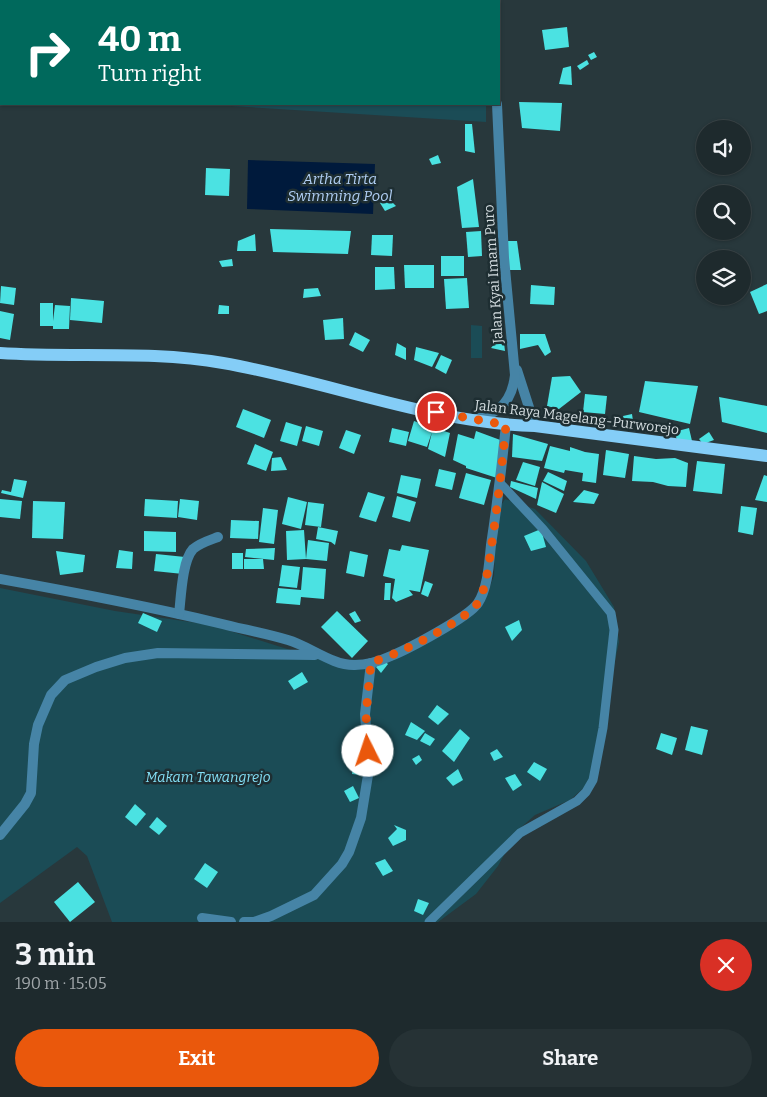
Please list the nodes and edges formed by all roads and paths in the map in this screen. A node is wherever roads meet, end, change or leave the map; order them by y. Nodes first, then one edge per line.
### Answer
1 (497, 105) edge
2 (0, 353) edge
3 (514, 359) junction
4 (472, 420) junction
5 (506, 425) junction
6 (535, 426) junction
7 (767, 456) edge
8 (500, 483) junction
9 (218, 537) dead end
10 (0, 578) edge
11 (179, 614) junction
12 (321, 655) junction
13 (371, 662) junction
14 (0, 835) edge
15 (202, 918) dead end
16 (231, 922) edge
17 (244, 922) edge
18 (429, 922) edge

1 - 3 street, Jalan Kyai Imam Puro
2 - 4 main road, Jalan Raya Magelang-Purworejo
3 - 4 street, Jalan Kyai Imam Puro
3 - 6 street
4 - 5 main road, Jalan Raya Magelang-Purworejo
5 - 6 main road, Jalan Raya Magelang-Purworejo
5 - 8 street
6 - 7 main road, Jalan Raya Magelang-Purworejo
8 - 13 street
8 - 18 lane
9 - 11 street
10 - 11 street
11 - 12 street
12 - 13 street
12 - 14 street
13 - 17 street
15 - 16 street

